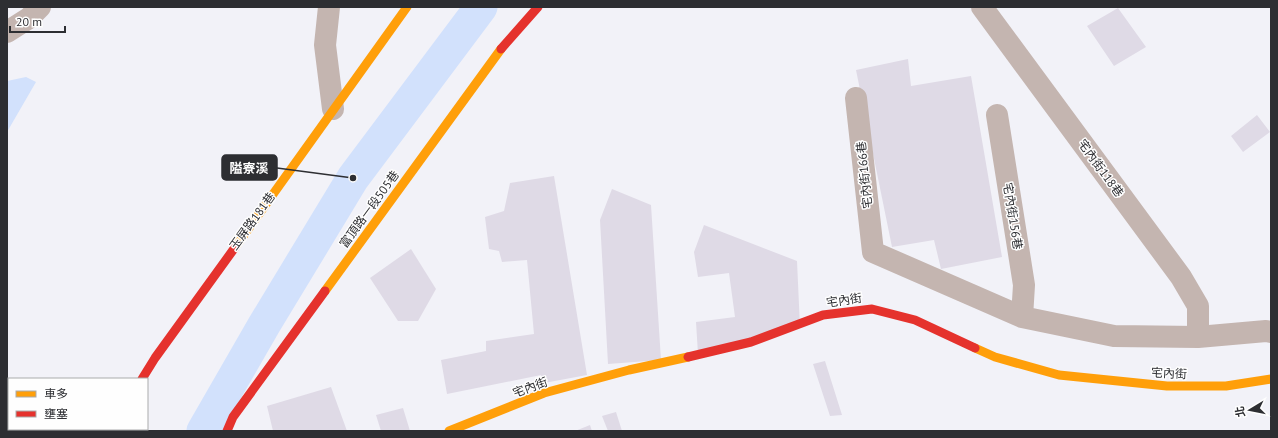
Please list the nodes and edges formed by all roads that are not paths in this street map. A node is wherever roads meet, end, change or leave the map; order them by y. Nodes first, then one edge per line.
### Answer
1 (40, 7) edge
2 (329, 7) edge
3 (407, 7) edge
4 (538, 7) edge
5 (982, 7) edge
6 (7, 32) edge
7 (856, 98) dead end
8 (333, 109) junction
9 (997, 115) dead end
10 (1022, 316) junction
11 (1271, 332) edge
12 (1198, 337) junction
13 (143, 378) edge
14 (1271, 379) edge
15 (227, 431) edge
16 (449, 431) edge

1 - 6 street
2 - 8 street
3 - 8 street, 玉屏路181巷
4 - 15 street, 富頂路一段505巷
5 - 12 street, 宅內街118巷
7 - 10 street, 宅內街166巷
8 - 13 street, 玉屏路181巷
9 - 10 street, 宅內街156巷
10 - 12 street
11 - 12 street
14 - 16 street, 宅內街

